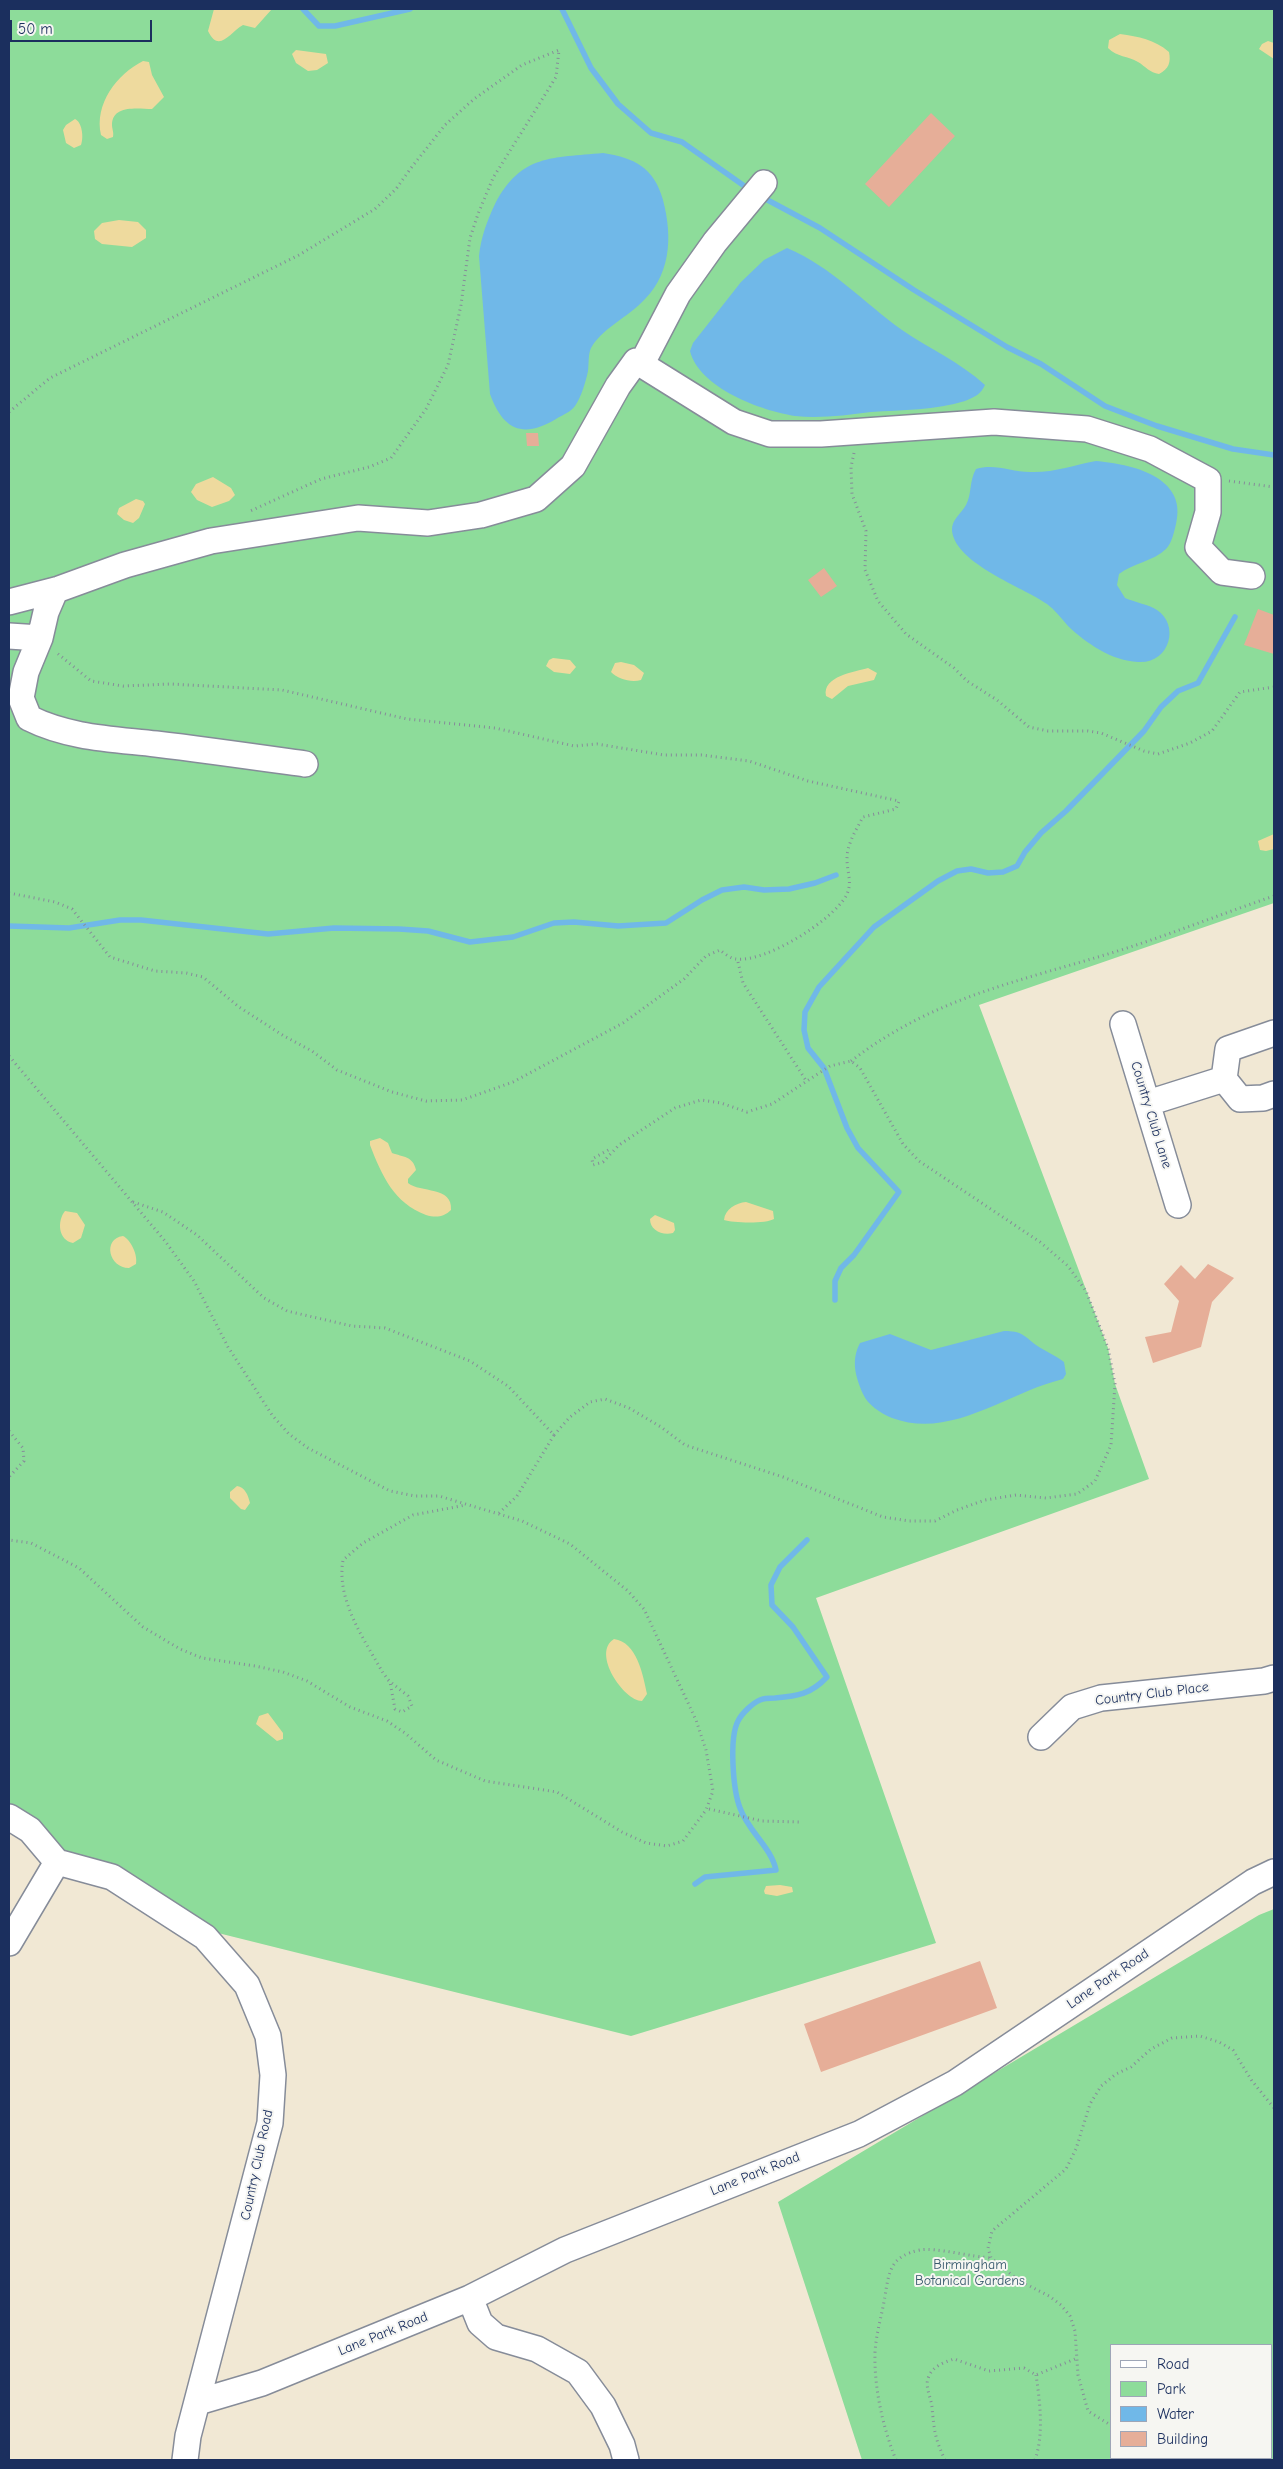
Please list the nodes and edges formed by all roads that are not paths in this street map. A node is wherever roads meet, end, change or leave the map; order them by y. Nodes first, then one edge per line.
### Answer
1 (764, 183) dead end
2 (641, 365) junction
3 (1252, 576) dead end
4 (55, 590) junction
5 (9, 602) edge
6 (9, 636) edge
7 (40, 638) junction
8 (15, 699) edge
9 (305, 764) dead end
10 (1123, 1024) dead end
11 (1274, 1033) edge
12 (1224, 1079) junction
13 (1274, 1094) edge
14 (1148, 1103) junction
15 (1178, 1205) dead end
16 (1274, 1678) edge
17 (1042, 1737) dead end
18 (9, 1817) edge
19 (58, 1862) junction
20 (1274, 1872) edge
21 (9, 1943) edge
22 (470, 2298) junction
23 (198, 2402) junction
24 (185, 2460) edge
25 (626, 2460) edge

1 - 2 street
2 - 3 street
2 - 4 street
4 - 5 street
4 - 7 street
6 - 7 street
7 - 8 street
8 - 9 street
10 - 14 street, Country Club Lane
11 - 12 street
12 - 13 street
12 - 14 street
14 - 15 street, Country Club Lane
16 - 17 street, Country Club Place
18 - 19 street
19 - 21 street
19 - 23 street, Country Club Road
20 - 22 street, Lane Park Road
22 - 23 street, Lane Park Road
22 - 25 street
23 - 24 street, Country Club Road

